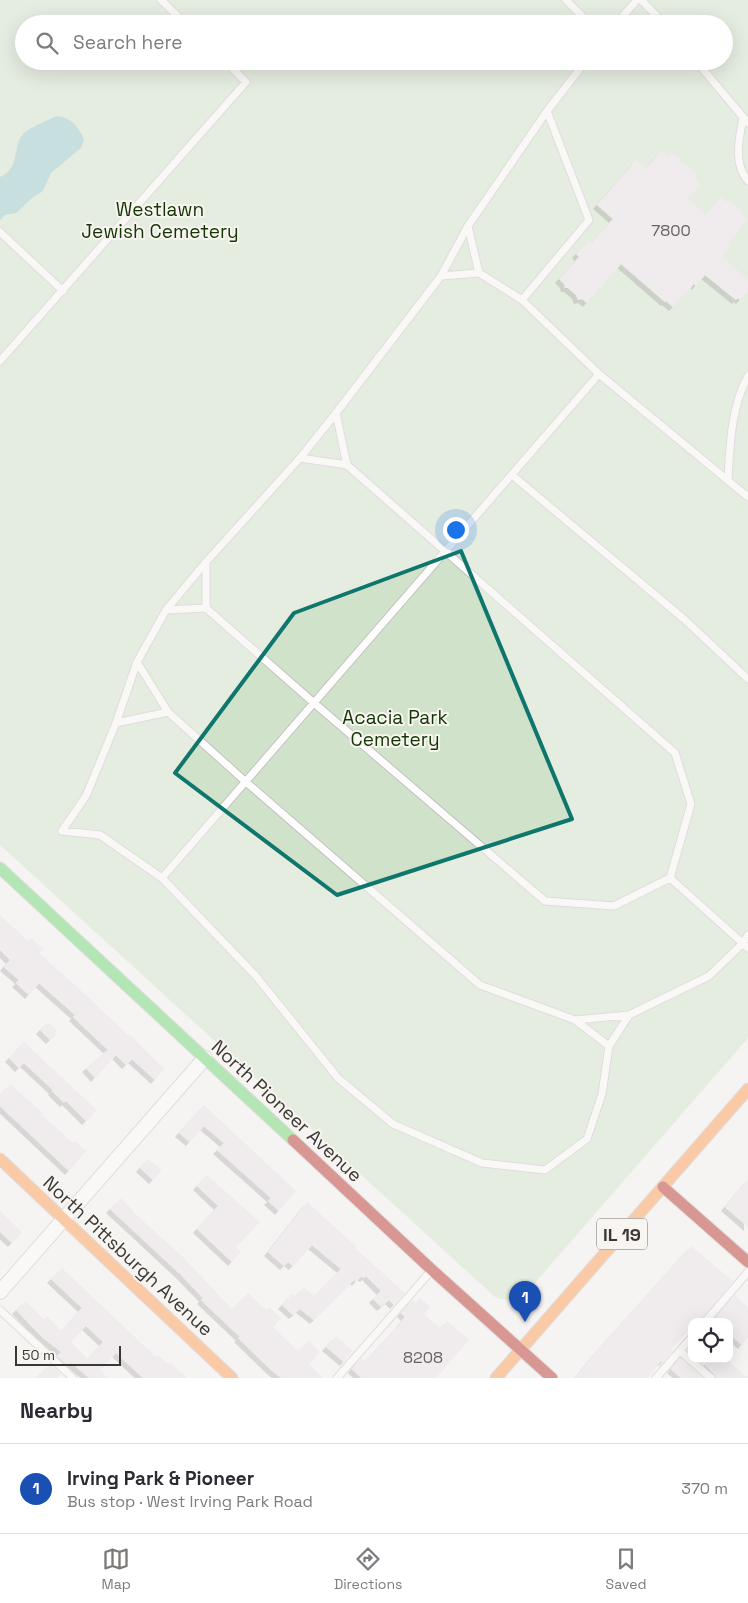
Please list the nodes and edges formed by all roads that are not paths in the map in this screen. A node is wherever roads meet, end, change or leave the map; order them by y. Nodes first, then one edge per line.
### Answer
1 (161, 0) edge
2 (566, 0) edge
3 (637, 0) edge
4 (642, 0) edge
5 (177, 15) edge
6 (581, 15) edge
7 (624, 15) edge
8 (656, 15) edge
9 (234, 70) edge
10 (579, 70) edge
11 (704, 70) edge
12 (547, 111) junction
13 (746, 120) edge
14 (748, 181) edge
15 (468, 226) junction
16 (2, 234) edge
17 (479, 273) junction
18 (441, 276) junction
19 (62, 291) junction
20 (522, 300) junction
21 (0, 361) edge
22 (599, 374) junction
23 (748, 376) edge
24 (336, 413) junction
25 (300, 458) junction
26 (346, 465) junction
27 (512, 475) junction
28 (728, 479) junction
29 (748, 497) edge
30 (445, 552) junction
31 (206, 562) junction
32 (206, 608) junction
33 (166, 610) junction
34 (136, 662) junction
35 (748, 679) edge
36 (314, 703) junction
37 (168, 712) junction
38 (116, 724) junction
39 (246, 782) junction
40 (0, 868) edge
41 (162, 878) junction
42 (670, 878) junction
43 (748, 935) edge
44 (745, 946) edge
45 (629, 1015) junction
46 (575, 1020) junction
47 (609, 1046) junction
48 (205, 1058) junction
49 (748, 1089) edge
50 (0, 1159) edge
51 (662, 1187) junction
52 (64, 1220) junction
53 (748, 1262) edge
54 (432, 1270) junction
55 (748, 1272) edge
56 (0, 1292) edge
57 (0, 1310) edge
58 (708, 1318) edge
59 (688, 1342) edge
60 (520, 1350) junction
61 (680, 1351) junction
62 (73, 1378) edge
63 (232, 1378) edge
64 (337, 1378) edge
65 (496, 1378) edge
66 (552, 1378) edge
67 (656, 1378) edge
68 (711, 1378) edge

1 - 5 lane
2 - 6 lane
3 - 7 lane
4 - 8 lane
9 - 19 lane
10 - 12 lane
11 - 13 lane
12 - 15 lane
12 - 20 lane
13 - 14 lane
15 - 17 lane
15 - 18 lane
16 - 19 lane
17 - 18 lane
17 - 20 lane
18 - 24 lane
19 - 21 lane
20 - 22 lane
22 - 27 lane
22 - 28 lane
23 - 28 lane
24 - 25 lane
24 - 26 lane
25 - 26 lane
25 - 31 lane
26 - 30 lane
27 - 30 lane
27 - 35 lane
28 - 29 lane
30 - 36 lane
30 - 42 lane
31 - 32 lane
31 - 33 lane
32 - 33 lane
32 - 36 lane
33 - 34 lane
34 - 37 lane
34 - 38 lane
36 - 39 lane
36 - 42 lane
37 - 38 lane
37 - 39 lane
38 - 41 lane
39 - 41 lane
39 - 46 lane
40 - 48 street, North Pioneer Avenue
41 - 47 lane
42 - 44 lane
43 - 44 lane
44 - 45 lane
45 - 46 lane
45 - 47 lane
46 - 47 lane
48 - 52 street
48 - 54 street, North Pioneer Avenue
49 - 51 street, IL 19
50 - 52 street, North Pittsburgh Avenue
51 - 53 street
51 - 60 street, IL 19
52 - 56 street
52 - 63 street, North Pittsburgh Avenue
54 - 60 street, North Pioneer Avenue
54 - 64 lane
55 - 58 lane
57 - 62 lane
59 - 61 lane
60 - 65 street, IL 19
60 - 66 street, North Pioneer Avenue
61 - 67 lane
61 - 68 lane

